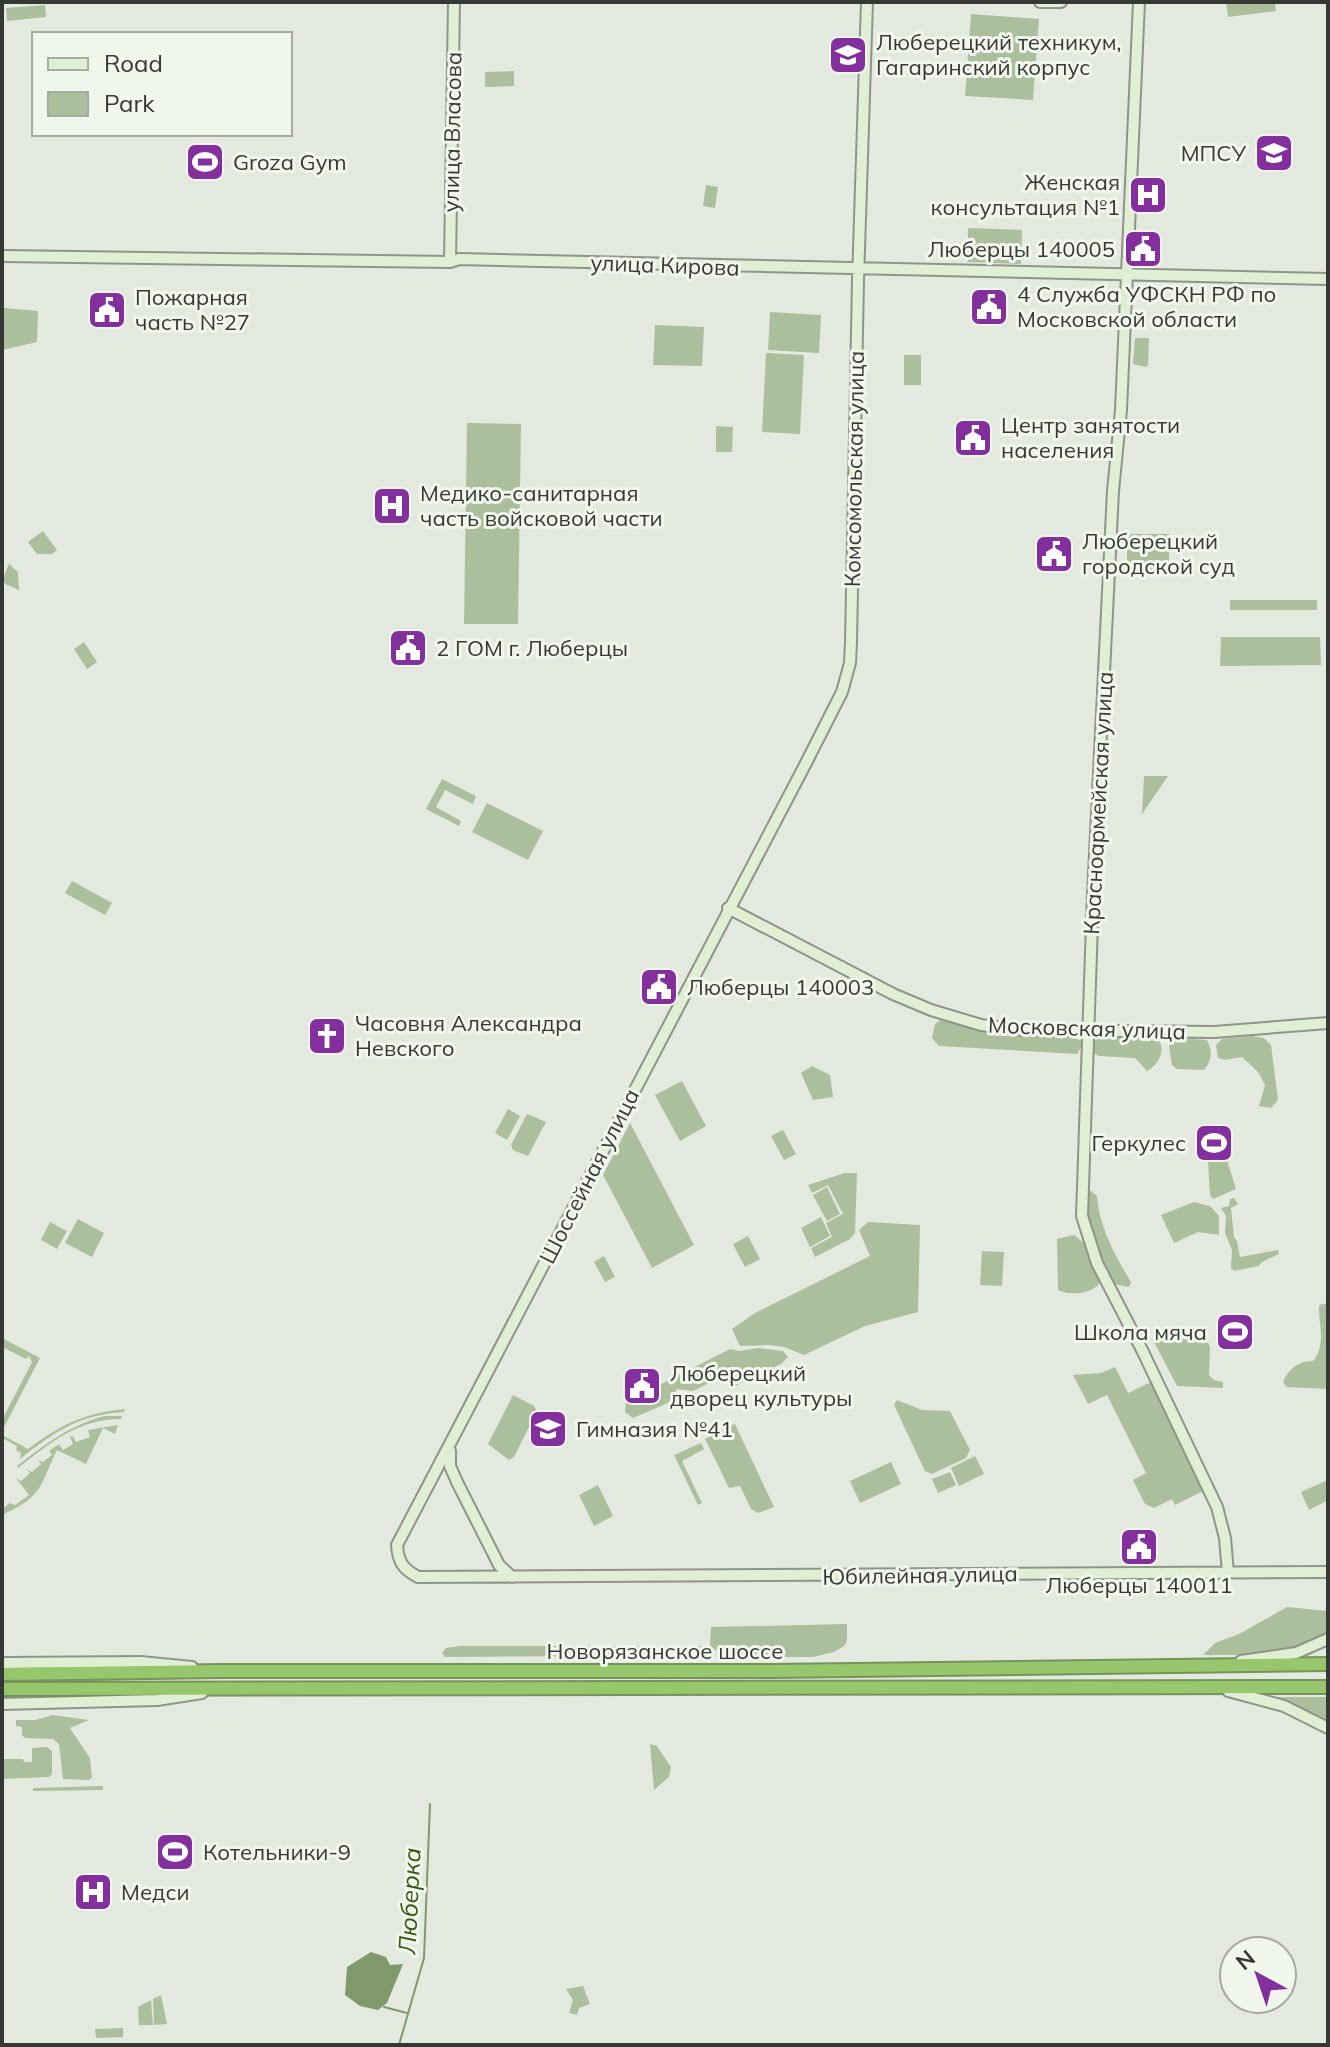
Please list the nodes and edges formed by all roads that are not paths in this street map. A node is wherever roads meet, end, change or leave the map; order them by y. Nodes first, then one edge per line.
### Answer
1 (454, 2) edge
2 (867, 2) edge
3 (1040, 2) edge
4 (1061, 2) edge
5 (1139, 2) edge
6 (2, 256) edge
7 (450, 262) junction
8 (858, 269) junction
9 (1126, 276) junction
10 (1328, 279) edge
11 (728, 908) junction
12 (1328, 1023) edge
13 (1088, 1031) junction
14 (450, 1445) junction
15 (457, 1482) junction
16 (429, 1484) junction
17 (499, 1565) junction
18 (1328, 1572) edge
19 (1228, 1573) junction
20 (494, 1577) junction
21 (512, 1577) junction
22 (1328, 1639) edge
23 (2, 1663) edge
24 (1229, 1664) junction
25 (1328, 1664) edge
26 (222, 1671) junction
27 (2, 1674) edge
28 (1194, 1686) junction
29 (1328, 1687) edge
30 (228, 1688) junction
31 (2, 1689) edge
32 (2, 1704) edge
33 (1328, 1728) edge

1 - 7 street, улица Власова
2 - 8 street, Комсомольская улица
3 - 4 street
5 - 9 street, Красноармейская улица
6 - 7 street, улица Кирова
7 - 8 street, улица Кирова
8 - 9 street, улица Кирова
8 - 11 street, Комсомольская улица
9 - 10 street, улица Кирова
9 - 13 street, Красноармейская улица
11 - 13 street, Московская улица
11 - 14 street, Шоссейная улица
12 - 13 street, Московская улица
13 - 19 street, Красноармейская улица
14 - 15 street
14 - 16 street, Шоссейная улица
15 - 16 street
15 - 17 street
16 - 20 street, Шоссейная улица
17 - 20 street
17 - 21 street
18 - 19 street, Юбилейная улица
19 - 21 street, Юбилейная улица
20 - 21 street, Юбилейная улица
22 - 24 street
23 - 26 street
24 - 25 highway, Новорязанское шоссе
24 - 26 highway, Новорязанское шоссе
26 - 27 highway, Новорязанское шоссе
28 - 29 highway, Новорязанское шоссе
28 - 30 highway, Новорязанское шоссе
28 - 33 street
30 - 31 highway, Новорязанское шоссе
30 - 32 street

